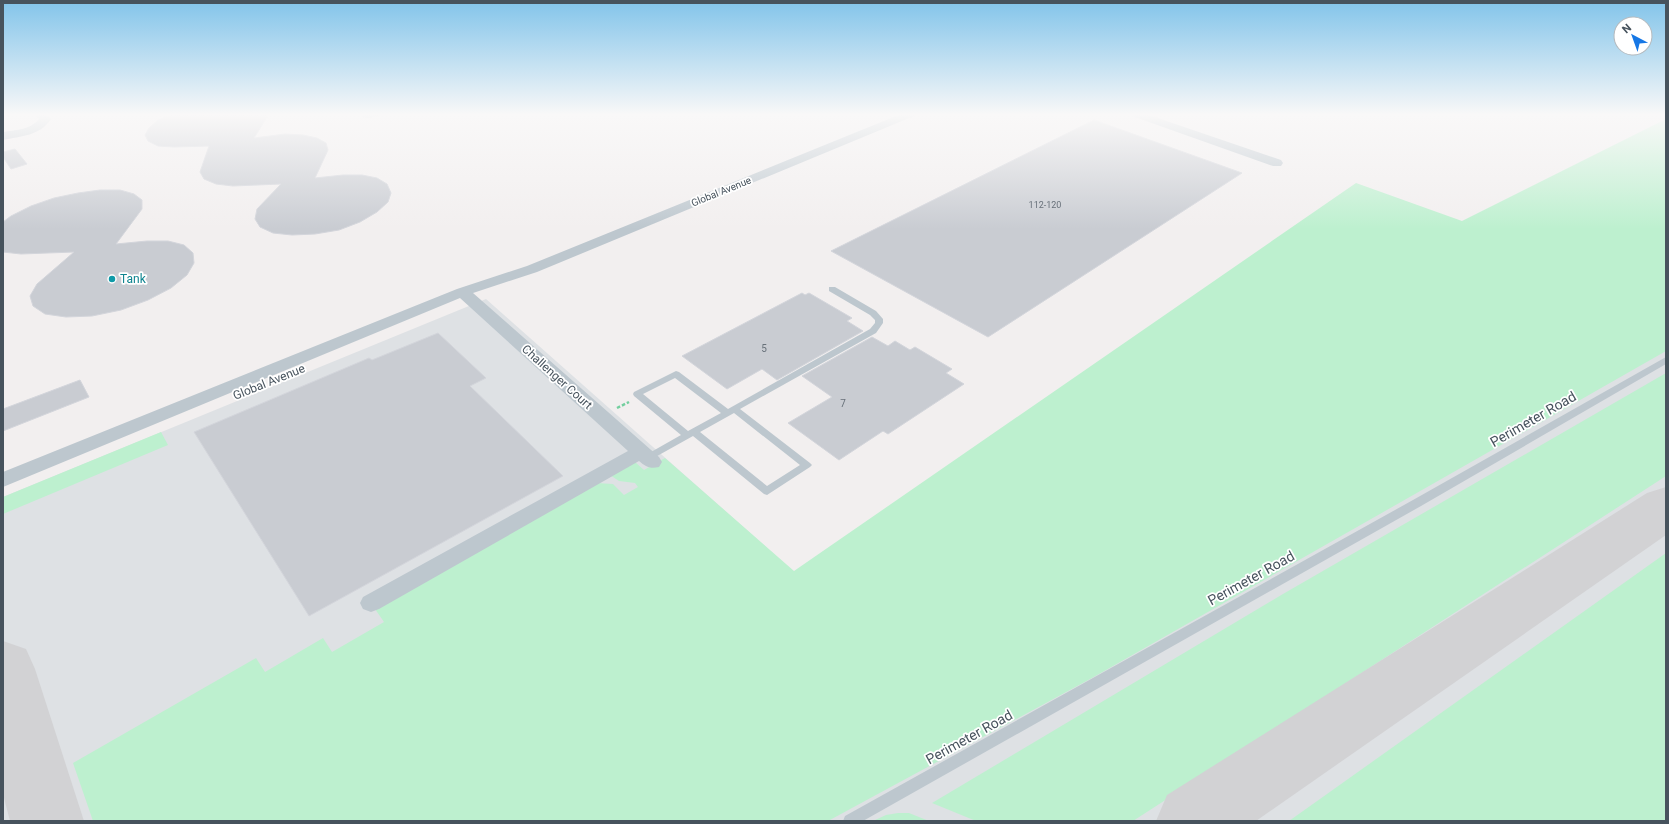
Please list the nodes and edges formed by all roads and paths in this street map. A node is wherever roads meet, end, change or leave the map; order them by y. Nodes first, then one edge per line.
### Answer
1 (816, 152) edge
2 (1249, 152) edge
3 (1277, 162) dead end
4 (832, 289) dead end
5 (466, 296) junction
6 (1666, 360) edge
7 (640, 396) junction
8 (730, 411) junction
9 (601, 416) junction
10 (691, 434) junction
11 (647, 457) junction
12 (3, 480) edge
13 (3, 491) edge
14 (371, 603) dead end
15 (850, 821) edge

1 - 5 street, Global Avenue
2 - 3 street
4 - 8 lane
5 - 9 street, Challenger Court
5 - 12 street, Global Avenue
5 - 13 street, Global Avenue
6 - 15 lane, Perimeter Road
7 - 8 lane
7 - 9 path
7 - 10 lane
8 - 10 lane
8 - 10 lane
9 - 11 street, Challenger Court
10 - 11 lane
11 - 14 street

